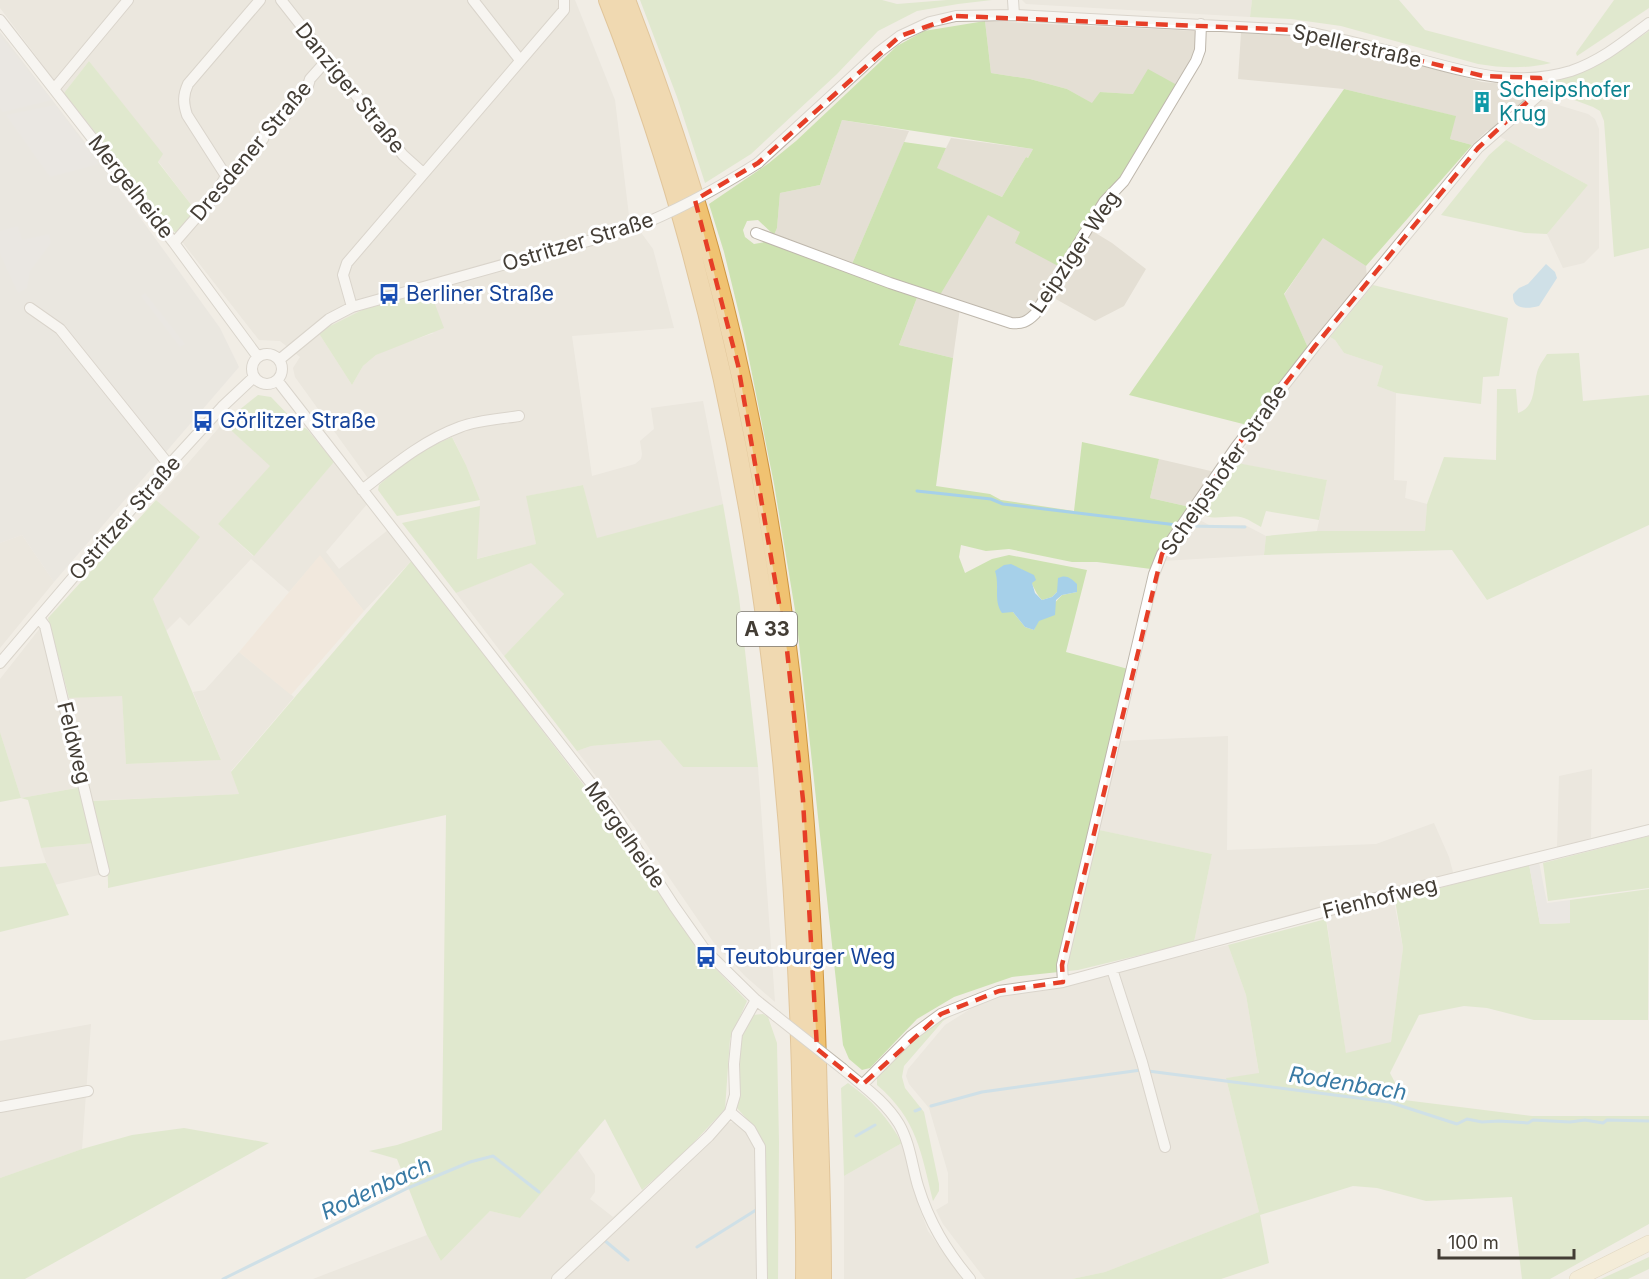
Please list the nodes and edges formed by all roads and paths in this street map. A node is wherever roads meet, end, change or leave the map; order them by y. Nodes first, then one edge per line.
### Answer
1 (128, 0) edge
2 (260, 0) edge
3 (280, 0) edge
4 (473, 0) edge
5 (564, 0) edge
6 (608, 0) edge
7 (626, 0) edge
8 (1013, 0) edge
9 (1014, 15) junction
10 (0, 20) edge
11 (1202, 24) junction
12 (1649, 24) edge
13 (327, 60) junction
14 (520, 60) junction
15 (1540, 78) junction
16 (54, 89) junction
17 (423, 173) junction
18 (226, 176) junction
19 (756, 233) dead end
20 (174, 243) junction
21 (352, 307) junction
22 (30, 308) dead end
23 (258, 357) junction
24 (279, 360) junction
25 (254, 377) junction
26 (277, 380) junction
27 (519, 416) dead end
28 (169, 465) junction
29 (362, 490) junction
30 (39, 618) junction
31 (0, 663) edge
32 (1649, 830) edge
33 (104, 871) dead end
34 (1112, 969) junction
35 (1064, 982) junction
36 (756, 1000) junction
37 (862, 1085) junction
38 (88, 1091) dead end
39 (0, 1107) edge
40 (730, 1112) junction
41 (1165, 1148) dead end
42 (1649, 1243) edge
43 (557, 1279) edge
44 (762, 1279) edge
45 (805, 1279) edge
46 (822, 1279) edge
47 (970, 1279) edge
48 (1577, 1279) edge

1 - 16 street
2 - 18 street
3 - 13 street, Danziger Straße
4 - 14 street
5 - 14 street
6 - 45 highway, A 33
7 - 46 highway, A 33
8 - 9 street
9 - 11 street, Spellerstraße
9 - 21 street, Ostritzer Straße, bridge
10 - 16 street, Mergelheide
11 - 15 street, Spellerstraße
11 - 19 street, Leipziger Weg
12 - 15 street, Spellerstraße
13 - 17 street, Danziger Straße
13 - 18 street, Dresdener Straße
14 - 17 street
15 - 35 street, Scheipshofer Straße
16 - 20 street, Mergelheide
17 - 21 street
18 - 20 street, Dresdener Straße
20 - 23 street, Mergelheide
21 - 24 street, Ostritzer Straße
22 - 28 street
23 - 24 street
23 - 25 street
24 - 26 street
25 - 26 street
25 - 28 street, Ostritzer Straße
26 - 29 street, Mergelheide
27 - 29 street
28 - 30 street, Ostritzer Straße
29 - 36 street, Mergelheide
30 - 31 street, Ostritzer Straße
30 - 33 street, Feldweg
32 - 34 street, Fienhofweg
34 - 35 street, Fienhofweg
34 - 41 street
35 - 37 street, Fienhofweg
36 - 37 street, Mergelheide, bridge
36 - 40 street
37 - 47 street, Mergelheide
38 - 39 street
40 - 43 street
40 - 44 street
42 - 48 street

